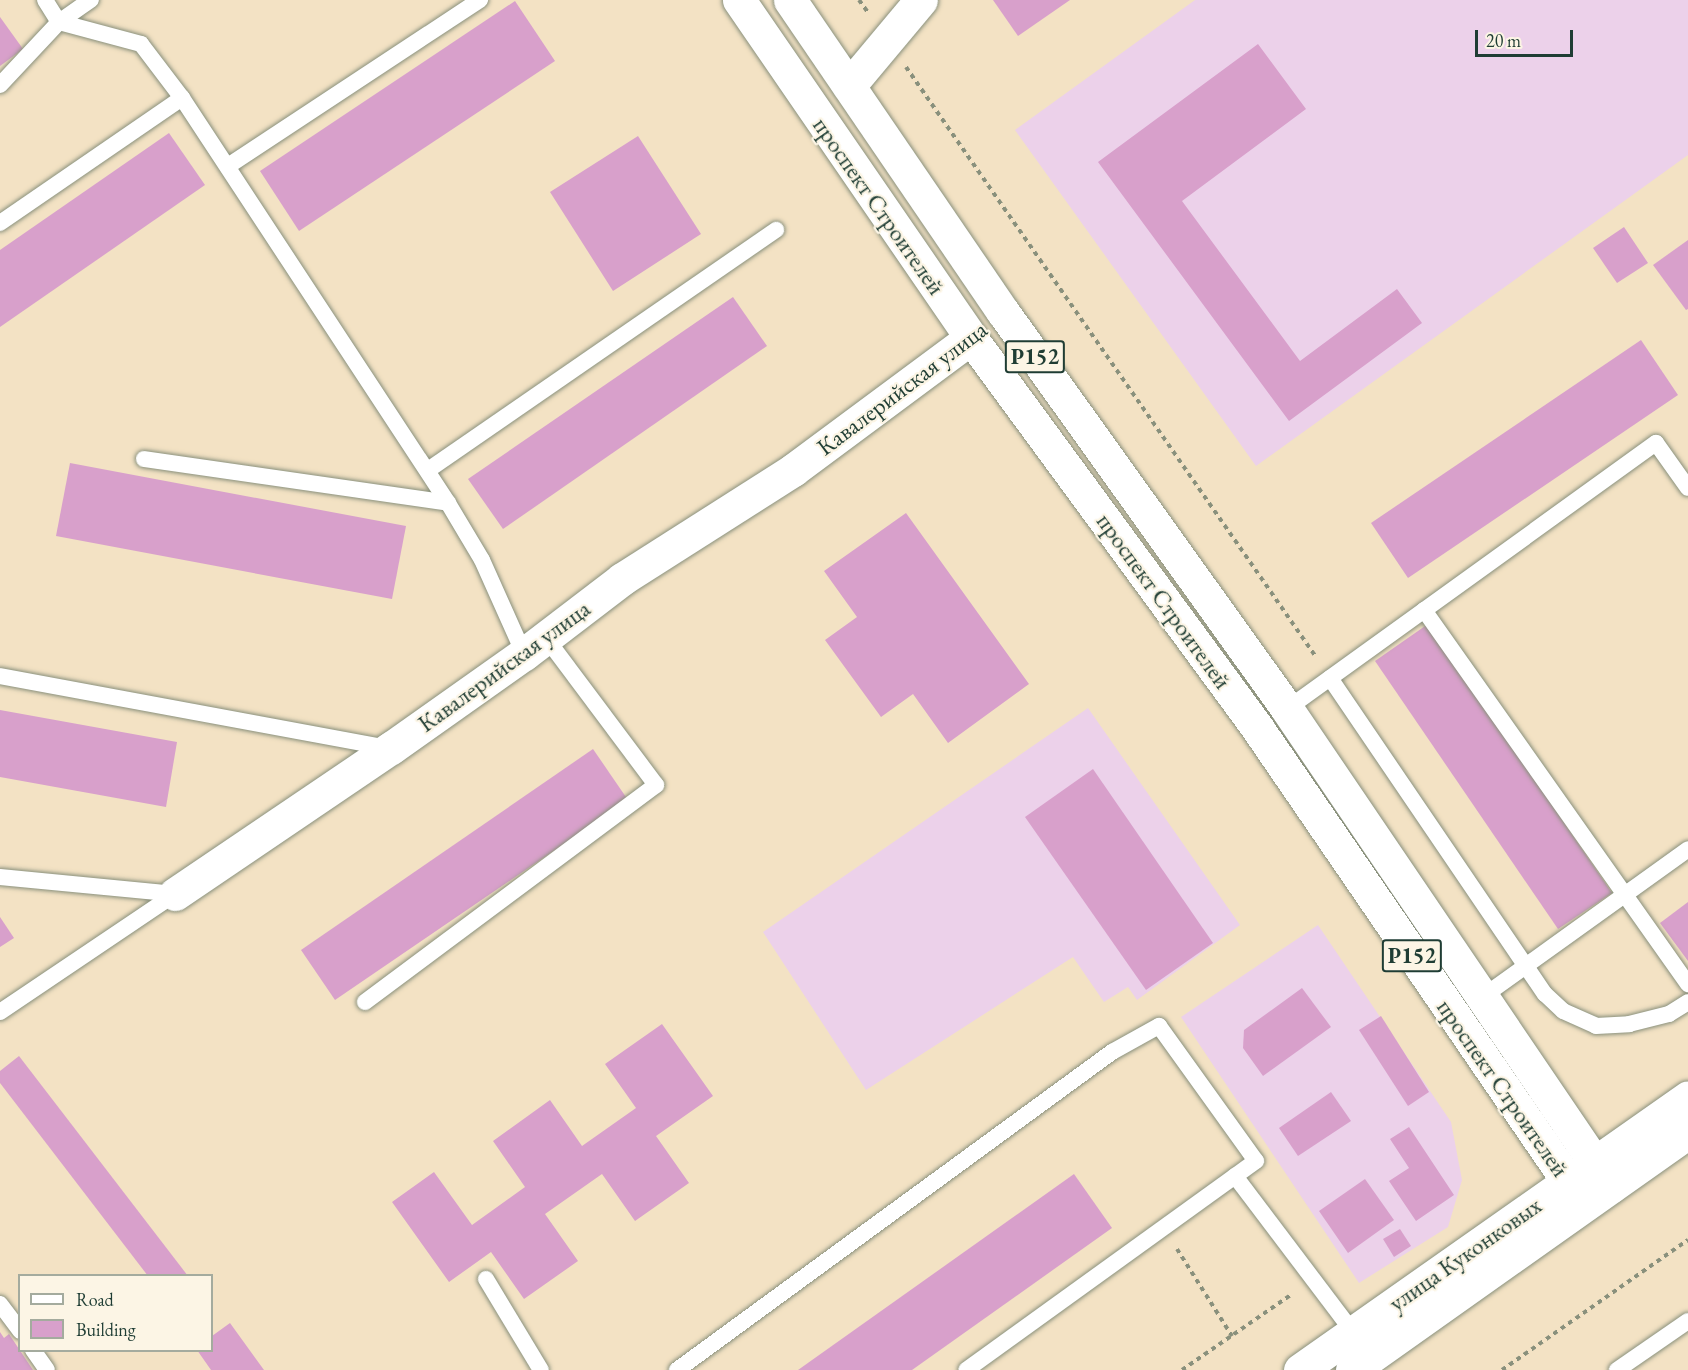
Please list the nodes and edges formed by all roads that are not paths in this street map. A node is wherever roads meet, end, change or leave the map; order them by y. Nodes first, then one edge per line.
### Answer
1 (45, 0) edge
2 (92, 0) edge
3 (480, 0) edge
4 (739, 0) edge
5 (790, 0) edge
6 (921, 0) edge
7 (59, 22) junction
8 (0, 85) edge
9 (849, 86) junction
10 (182, 98) junction
11 (813, 111) junction
12 (228, 166) junction
13 (0, 223) edge
14 (776, 230) dead end
15 (1003, 312) junction
16 (971, 338) junction
17 (144, 459) dead end
18 (428, 470) junction
19 (1688, 488) edge
20 (448, 503) junction
21 (1424, 610) junction
22 (535, 646) junction
23 (0, 676) edge
24 (1330, 678) junction
25 (1287, 709) junction
26 (391, 748) junction
27 (1688, 849) edge
28 (0, 877) edge
29 (175, 894) junction
30 (1623, 897) junction
31 (1524, 968) junction
32 (1688, 984) edge
33 (1481, 998) junction
34 (365, 1002) dead end
35 (1688, 1002) edge
36 (0, 1012) edge
37 (1688, 1097) edge
38 (1688, 1132) edge
39 (1602, 1175) junction
40 (1235, 1176) junction
41 (1576, 1194) junction
42 (486, 1279) dead end
43 (0, 1304) edge
44 (1688, 1321) edge
45 (18, 1328) edge
46 (1353, 1332) junction
47 (34, 1352) edge
48 (47, 1370) edge
49 (541, 1370) edge
50 (677, 1370) edge
51 (966, 1370) edge
52 (1300, 1370) edge
53 (1352, 1370) edge
54 (1617, 1370) edge

1 - 7 lane
2 - 7 lane
3 - 12 lane
4 - 11 main road, проспект Строителей / Р152
5 - 9 main road, проспект Строителей / Р152
6 - 9 main road
7 - 8 lane
7 - 10 lane
9 - 11 main road
9 - 15 main road, проспект Строителей / Р152
10 - 12 lane
10 - 13 lane
11 - 16 main road, проспект Строителей / Р152
12 - 18 lane
14 - 18 lane
15 - 16 main road, Кавалерийская улица
15 - 25 main road, проспект Строителей / Р152
16 - 22 main road, Кавалерийская улица
16 - 41 main road, проспект Строителей / Р152
17 - 20 lane
18 - 20 lane
19 - 21 lane
20 - 22 lane
21 - 24 lane
21 - 30 lane
22 - 26 main road, Кавалерийская улица
22 - 34 lane
23 - 26 lane
24 - 25 lane
24 - 31 lane
25 - 33 main road, проспект Строителей / Р152
26 - 29 main road, Кавалерийская улица
27 - 30 lane
28 - 29 lane
29 - 36 lane, Кавалерийская улица
30 - 31 lane
30 - 32 lane
31 - 33 lane
31 - 35 lane
33 - 39 main road, проспект Строителей / Р152
37 - 39 main road, улица Куконковых
38 - 39 main road, улица Куконковых
39 - 41 main road, улица Куконковых
40 - 46 lane
40 - 50 lane
40 - 51 lane
41 - 46 main road, улица Куконковых
41 - 53 main road, улица Куконковых
42 - 49 lane
43 - 45 lane
44 - 54 lane
46 - 52 main road, улица Куконковых
47 - 48 lane

